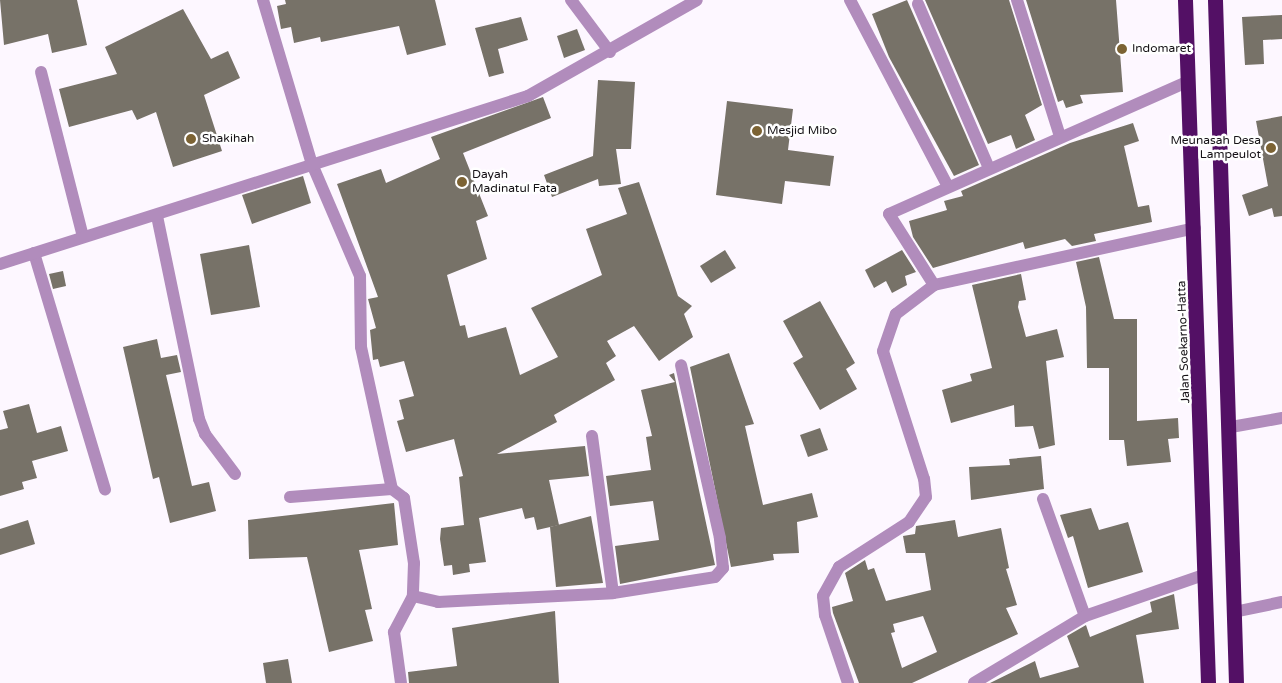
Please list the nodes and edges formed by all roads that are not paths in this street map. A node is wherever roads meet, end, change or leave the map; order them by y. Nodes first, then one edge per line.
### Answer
1 (571, 0) edge
2 (697, 0) edge
3 (850, 0) edge
4 (1017, 0) edge
5 (1185, 0) edge
6 (1214, 0) edge
7 (266, 1) edge
8 (918, 4) dead end
9 (610, 52) junction
10 (41, 72) dead end
11 (1189, 81) junction
12 (1060, 136) junction
13 (312, 164) junction
14 (989, 168) junction
15 (948, 187) junction
16 (157, 216) junction
17 (1195, 228) junction
18 (83, 237) junction
19 (34, 253) junction
20 (0, 264) edge
21 (934, 285) junction
22 (681, 365) dead end
23 (1282, 418) edge
24 (1230, 427) junction
25 (592, 436) dead end
26 (235, 474) dead end
27 (392, 489) junction
28 (105, 490) dead end
29 (290, 497) dead end
30 (1043, 499) dead end
31 (1206, 574) junction
32 (613, 592) junction
33 (413, 596) junction
34 (1282, 602) edge
35 (1234, 612) junction
36 (1085, 616) junction
37 (401, 683) edge
38 (848, 683) edge
39 (974, 683) edge
40 (1208, 683) edge
41 (1236, 683) edge

1 - 9 street
2 - 9 street
3 - 15 street
4 - 12 street
5 - 11 highway, Jalan Soekarno-Hatta
6 - 24 highway
7 - 13 street
8 - 14 street
9 - 13 street
10 - 18 street
11 - 12 street
11 - 17 highway, Jalan Soekarno-Hatta
12 - 14 street
13 - 16 street
13 - 27 street
14 - 15 street
15 - 21 street
16 - 18 street
16 - 26 street
17 - 21 street
17 - 31 highway, Jalan Soekarno-Hatta
18 - 19 street
19 - 20 street
19 - 28 street
21 - 38 street
22 - 32 street
23 - 24 street
24 - 35 highway
25 - 32 street
27 - 29 street
27 - 33 street
30 - 36 street
31 - 36 street
31 - 40 highway, Jalan Soekarno-Hatta
32 - 33 street
33 - 37 street
34 - 35 street
35 - 41 highway
36 - 39 street

